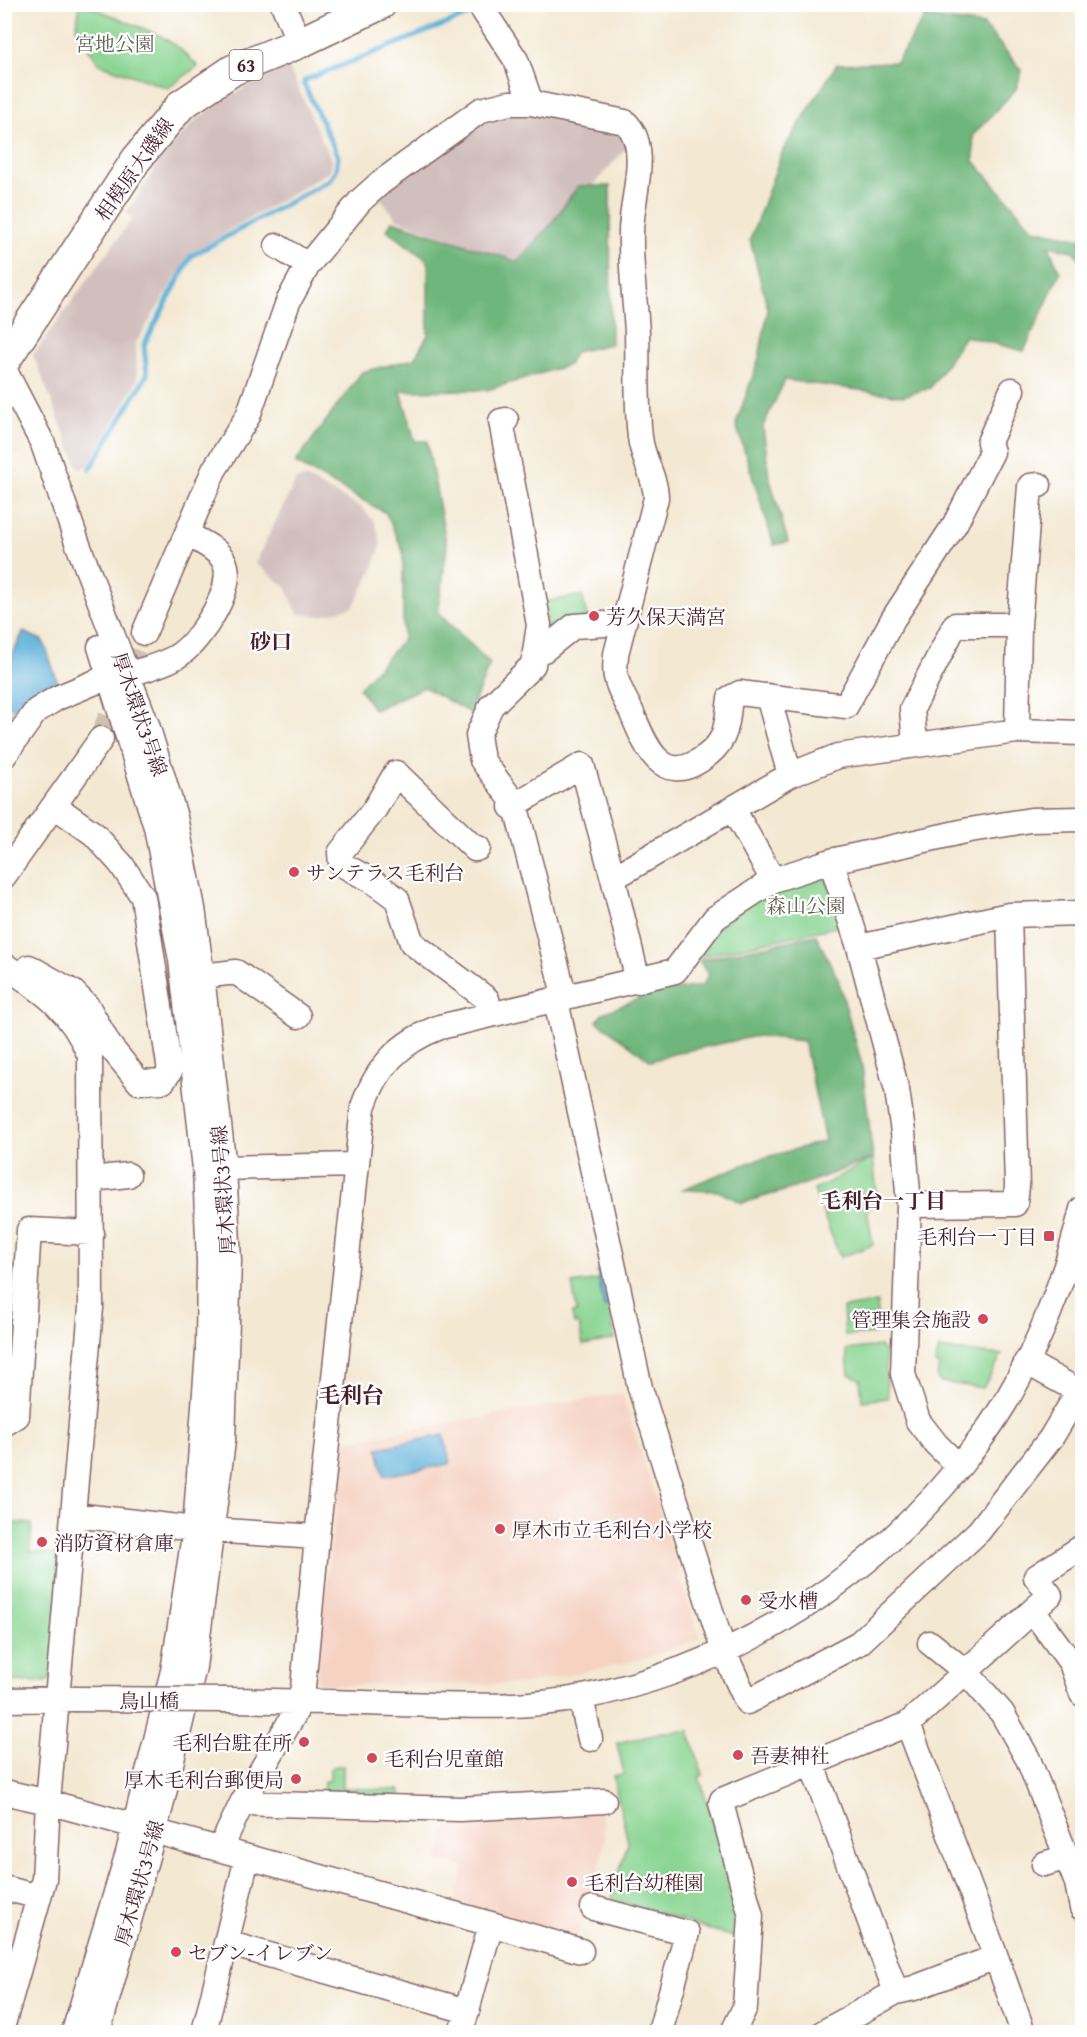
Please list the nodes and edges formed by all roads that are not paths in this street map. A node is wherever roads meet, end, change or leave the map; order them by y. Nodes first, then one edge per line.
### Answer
1 (283, 4) edge
2 (381, 4) edge
3 (479, 4) edge
4 (299, 43) junction
5 (531, 103) junction
6 (277, 246) dead end
7 (308, 265) junction
8 (4, 362) edge
9 (4, 370) edge
10 (1012, 390) dead end
11 (506, 420) dead end
12 (1039, 485) dead end
13 (187, 534) junction
14 (605, 624) dead end
15 (1019, 625) junction
16 (144, 633) tunnel mouth
17 (535, 652) junction
18 (118, 676) junction
19 (768, 696) junction
20 (1017, 731) junction
21 (1083, 732) edge
22 (101, 739) tunnel mouth
23 (915, 744) junction
24 (4, 756) edge
25 (790, 775) junction
26 (513, 806) junction
27 (56, 807) junction
28 (733, 809) junction
29 (1083, 819) edge
30 (478, 848) dead end
31 (831, 861) junction
32 (4, 876) edge
33 (613, 878) junction
34 (773, 880) junction
35 (1083, 912) edge
36 (1009, 915) junction
37 (859, 947) junction
38 (4, 964) edge
39 (202, 976) junction
40 (638, 981) junction
41 (560, 999) junction
42 (490, 1014) junction
43 (298, 1016) dead end
44 (355, 1165) junction
45 (224, 1168) junction
46 (128, 1175) dead end
47 (92, 1179) junction
48 (909, 1205) junction
49 (1083, 1209) edge
50 (92, 1233) junction
51 (1026, 1362) junction
52 (13, 1364) edge
53 (1081, 1392) edge
54 (4, 1424) edge
55 (959, 1467) junction
56 (74, 1515) junction
57 (204, 1529) junction
58 (317, 1537) junction
59 (1083, 1546) edge
60 (1033, 1611) junction
61 (930, 1642) dead end
62 (724, 1652) junction
63 (966, 1672) junction
64 (1083, 1694) edge
65 (581, 1698) junction
66 (66, 1699) junction
67 (4, 1700) edge
68 (298, 1701) junction
69 (908, 1724) junction
70 (590, 1738) dead end
71 (812, 1765) junction
72 (4, 1792) edge
73 (604, 1801) dead end
74 (48, 1802) junction
75 (242, 1803) junction
76 (144, 1829) junction
77 (220, 1849) junction
78 (1067, 1857) junction
79 (247, 1858) junction
80 (1044, 1864) dead end
81 (4, 1888) edge
82 (39, 1897) junction
83 (593, 1908) dead end
84 (1083, 1908) edge
85 (491, 1924) junction
86 (227, 1943) junction
87 (581, 1951) dead end
88 (996, 1957) junction
89 (896, 1992) junction
90 (4, 2021) edge
91 (464, 2022) edge
92 (74, 2032) edge
93 (98, 2032) edge
94 (204, 2032) edge
95 (660, 2032) edge
96 (733, 2032) edge
97 (824, 2032) edge
98 (1023, 2032) edge

1 - 4 street
2 - 4 main road, 相模原大磯線 / 63
3 - 5 street
4 - 8 main road, 相模原大磯線 / 63
5 - 7 street
5 - 19 street
6 - 7 street
7 - 13 street
9 - 18 street, 厚木環状3号線
10 - 19 street
11 - 17 street
12 - 15 street
13 - 16 street
13 - 18 street
14 - 17 street
15 - 20 street
15 - 23 street
17 - 26 street
18 - 24 street
18 - 39 street, 厚木環状3号線
18 - 57 street, 厚木環状3号線
19 - 25 street
20 - 21 street
20 - 23 street
22 - 27 street
23 - 25 street
25 - 28 street
26 - 33 street
26 - 41 street
27 - 32 street
27 - 38 street
28 - 33 street
28 - 34 street
29 - 31 street
30 - 42 street
31 - 34 street
31 - 37 street
33 - 40 street
34 - 40 street
35 - 36 street
36 - 37 street
36 - 48 street
37 - 48 street
38 - 47 street
39 - 43 street
39 - 45 street, 厚木環状3号線
40 - 41 street
41 - 42 street
41 - 62 street
42 - 44 street
44 - 45 street
44 - 58 street
45 - 57 street, 厚木環状3号線
46 - 47 street
47 - 50 street
48 - 55 street
49 - 51 street, 鳥山橋
50 - 52 street
50 - 56 street
51 - 53 street
51 - 55 street, 鳥山橋
52 - 54 street
53 - 62 street
55 - 62 street, 鳥山橋
56 - 57 street
56 - 66 street
57 - 58 street
57 - 76 street, 厚木環状3号線
58 - 68 street
59 - 60 street
60 - 63 street
60 - 64 street
61 - 63 street
62 - 65 street, 鳥山橋
63 - 69 street
63 - 78 street
65 - 68 street, 鳥山橋
65 - 70 street
66 - 67 street, 鳥山橋
66 - 68 street, 鳥山橋, bridge
66 - 74 street
68 - 75 street
69 - 71 street
69 - 88 street
71 - 89 street
71 - 96 street
72 - 74 street
73 - 75 street
74 - 76 street
74 - 82 street
75 - 77 street
76 - 77 street
76 - 92 street, 厚木環状3号線
76 - 93 street, 厚木環状3号線
77 - 79 street
78 - 80 street
78 - 84 street
79 - 85 street
79 - 86 street
81 - 82 street
82 - 90 street
83 - 95 street
85 - 87 street
85 - 91 street
86 - 91 street
86 - 94 street
88 - 89 street
88 - 98 street
89 - 97 street

